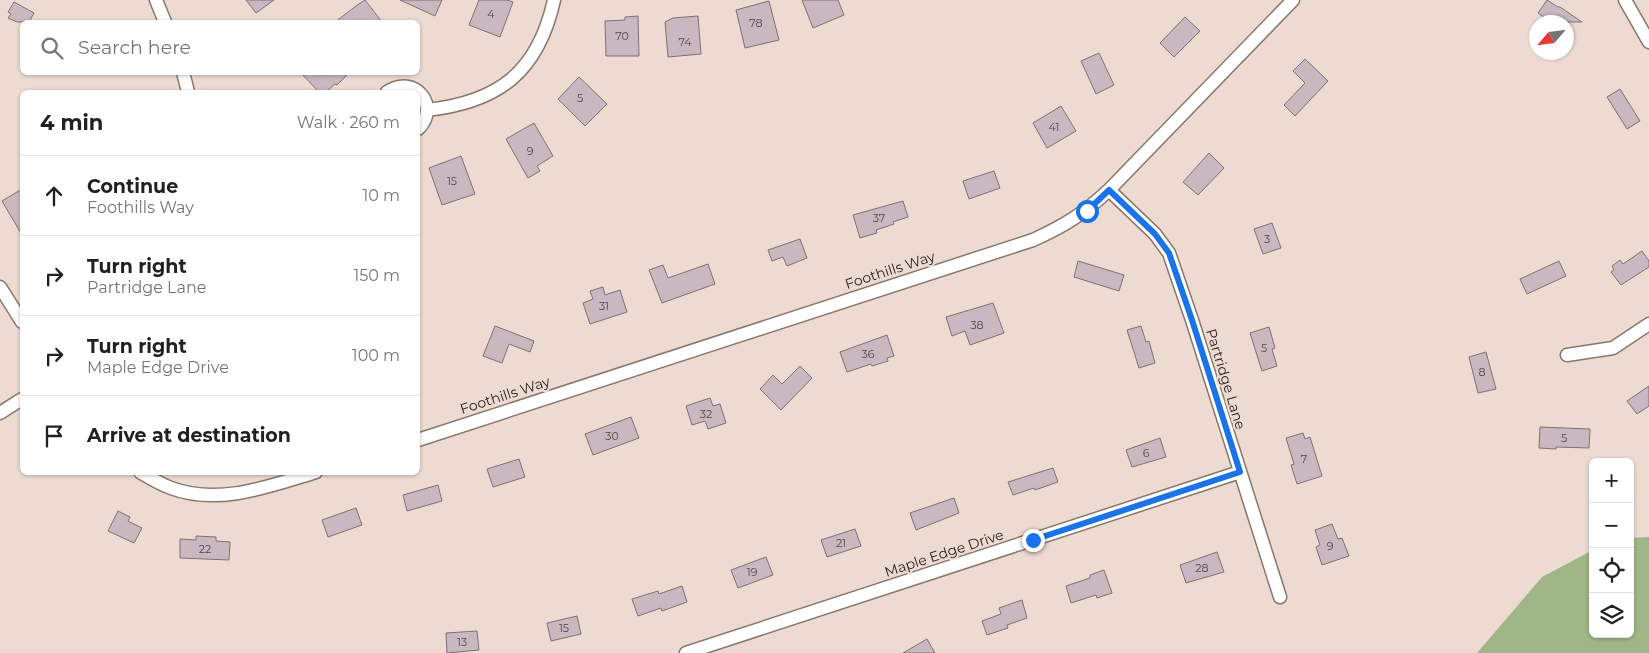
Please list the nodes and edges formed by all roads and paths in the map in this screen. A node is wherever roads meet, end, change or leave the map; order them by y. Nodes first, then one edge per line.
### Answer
1 (156, 0) edge
2 (554, 0) edge
3 (1293, 0) edge
4 (1625, 0) edge
5 (164, 20) edge
6 (1649, 42) edge
7 (184, 75) edge
8 (188, 90) edge
9 (390, 90) edge
10 (416, 90) edge
11 (420, 94) edge
12 (427, 110) junction
13 (420, 126) edge
14 (1109, 190) junction
15 (0, 287) edge
16 (20, 319) edge
17 (1649, 324) edge
18 (1567, 355) dead end
19 (20, 400) edge
20 (0, 413) edge
21 (420, 439) edge
22 (1240, 472) junction
23 (146, 475) edge
24 (306, 475) edge
25 (1280, 597) dead end
26 (686, 653) edge

1 - 5 street
2 - 12 street
3 - 14 street, Foothills Way
4 - 6 street
7 - 8 street
9 - 10 street
11 - 12 street
12 - 13 street
14 - 21 street, Foothills Way
14 - 22 street, Partridge Lane
15 - 16 street
17 - 18 street
19 - 20 street
22 - 25 street, Partridge Lane
22 - 26 street, Maple Edge Drive
23 - 24 street

